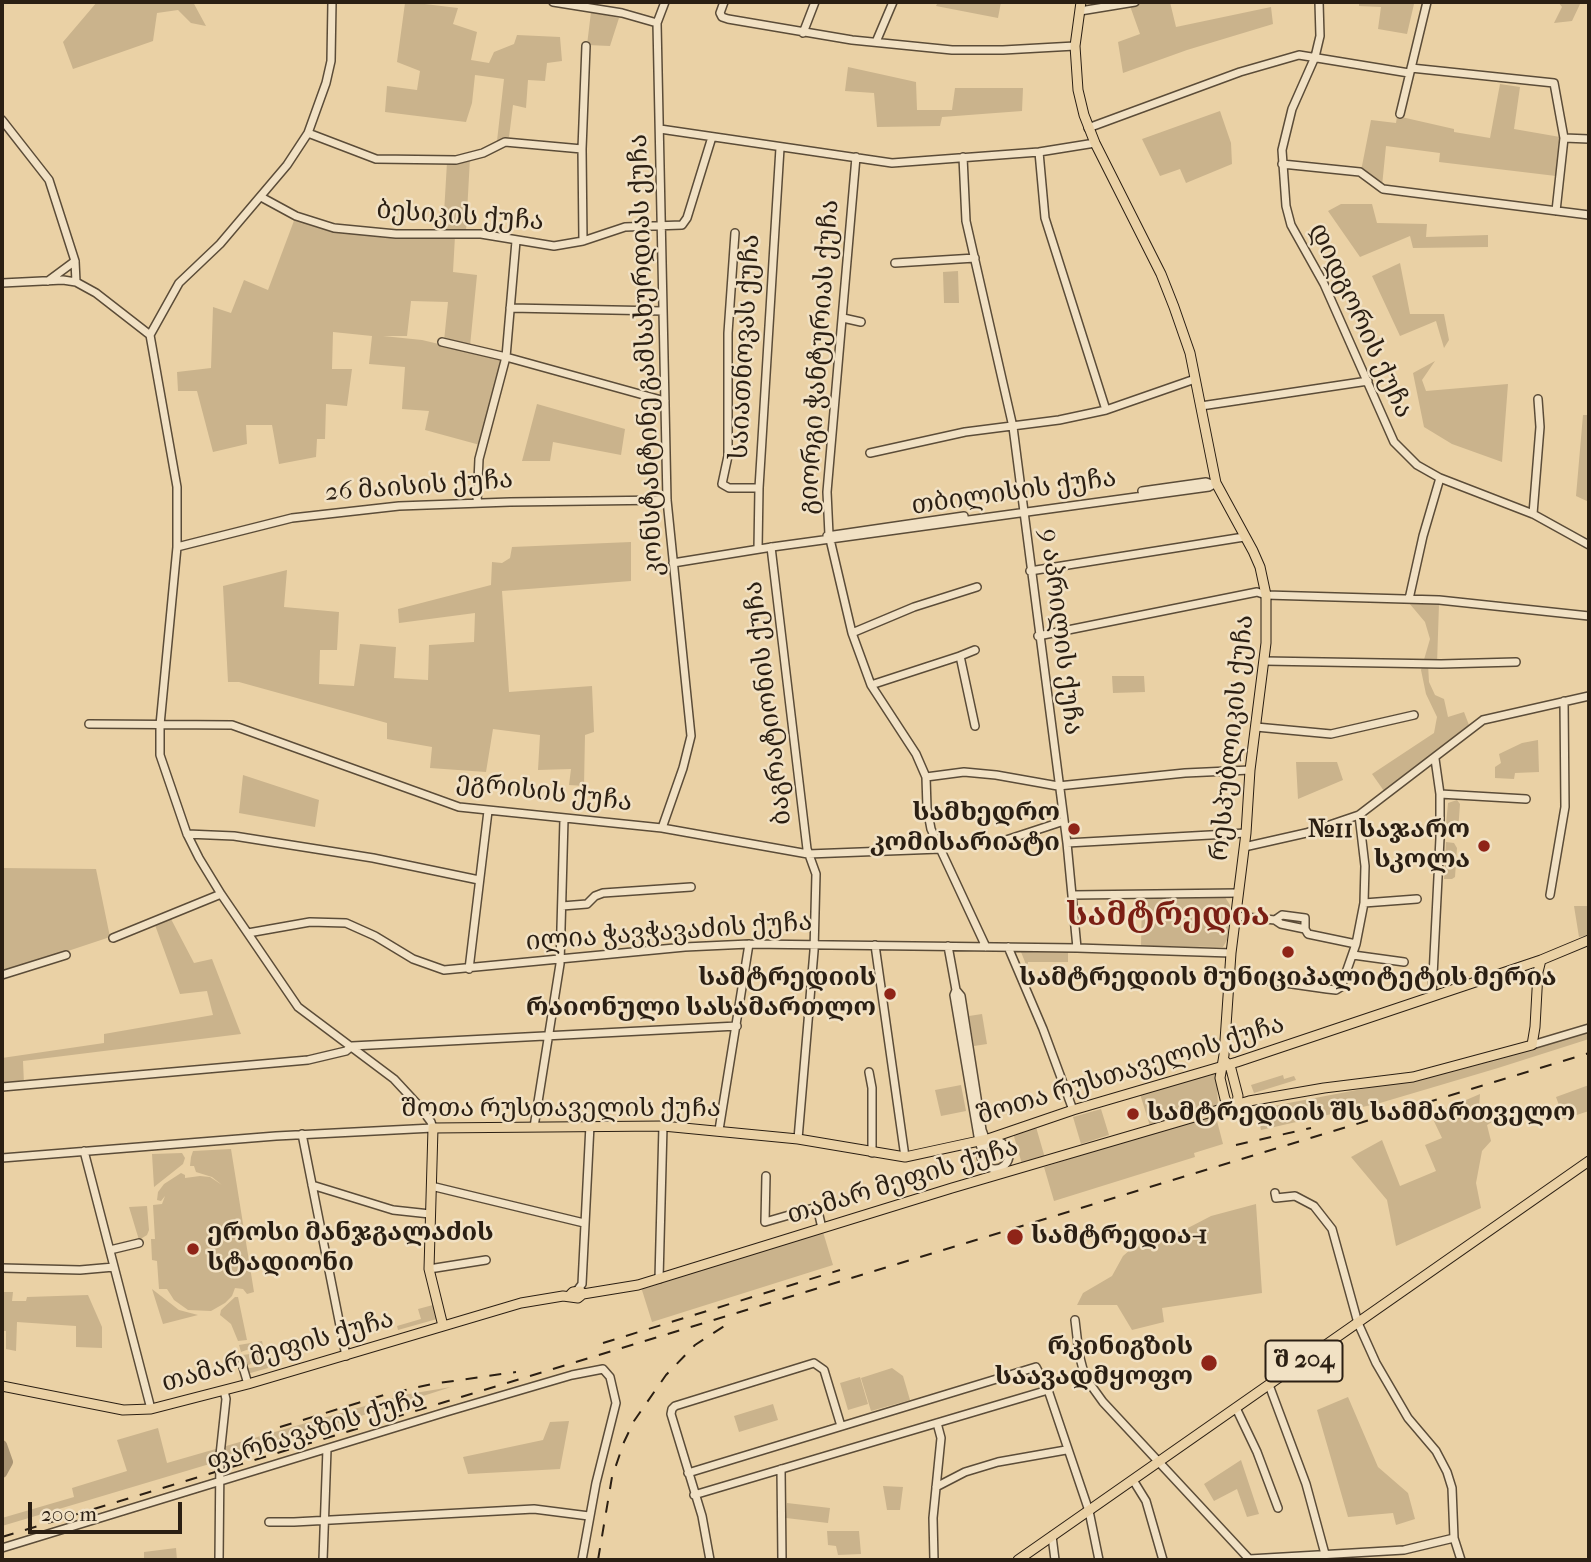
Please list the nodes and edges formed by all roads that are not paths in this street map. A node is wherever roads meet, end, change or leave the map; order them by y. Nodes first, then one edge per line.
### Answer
1 (332, 2) edge
2 (553, 2) edge
3 (665, 2) edge
4 (724, 2) edge
5 (816, 2) edge
6 (893, 2) edge
7 (1135, 2) edge
8 (1319, 2) edge
9 (1427, 2) edge
10 (1080, 7) edge
11 (657, 23) junction
12 (803, 33) junction
13 (876, 42) junction
14 (586, 46) dead end
15 (1075, 46) junction
16 (1314, 57) junction
17 (1410, 71) junction
18 (1400, 114) dead end
19 (2, 120) edge
20 (1088, 128) junction
21 (660, 129) junction
22 (308, 133) junction
23 (712, 137) junction
24 (1564, 138) junction
25 (1589, 139) edge
26 (1095, 143) junction
27 (780, 148) junction
28 (582, 149) junction
29 (1039, 152) junction
30 (856, 157) junction
31 (963, 157) junction
32 (1282, 164) junction
33 (261, 197) junction
34 (1556, 211) junction
35 (1589, 215) edge
36 (660, 226) junction
37 (735, 233) dead end
38 (516, 241) junction
39 (583, 241) junction
40 (975, 258) junction
41 (75, 261) junction
42 (895, 263) dead end
43 (48, 281) junction
44 (76, 282) junction
45 (2, 283) edge
46 (510, 307) junction
47 (663, 311) junction
48 (843, 318) junction
49 (861, 322) dead end
50 (150, 335) junction
51 (442, 342) dead end
52 (506, 357) junction
53 (1195, 379) junction
54 (1368, 381) junction
55 (1538, 399) dead end
56 (665, 401) junction
57 (1201, 406) junction
58 (1106, 410) junction
59 (1013, 427) junction
60 (870, 453) dead end
61 (1440, 478) junction
62 (1214, 483) junction
63 (759, 488) junction
64 (667, 500) junction
65 (477, 503) junction
66 (1023, 510) junction
67 (1533, 514) junction
68 (1244, 537) junction
69 (830, 538) junction
70 (1589, 545) edge
71 (177, 547) junction
72 (771, 547) junction
73 (758, 549) junction
74 (673, 563) junction
75 (1030, 571) junction
76 (976, 587) dead end
77 (1266, 594) junction
78 (1409, 599) junction
79 (1589, 616) edge
80 (852, 633) junction
81 (1038, 636) junction
82 (975, 650) dead end
83 (960, 656) junction
84 (1264, 661) junction
85 (1516, 662) dead end
86 (871, 685) junction
87 (1589, 696) edge
88 (1564, 701) junction
89 (1414, 715) dead end
90 (89, 724) dead end
91 (160, 725) junction
92 (975, 726) dead end
93 (1256, 727) junction
94 (1435, 759) junction
95 (1250, 770) junction
96 (926, 777) junction
97 (1058, 786) junction
98 (1440, 794) junction
99 (1526, 799) dead end
100 (488, 811) junction
101 (1359, 815) junction
102 (564, 819) junction
103 (1064, 821) junction
104 (662, 828) junction
105 (1246, 832) junction
106 (187, 834) junction
107 (997, 843) dead end
108 (1068, 843) junction
109 (1244, 847) junction
110 (940, 849) junction
111 (808, 854) junction
112 (479, 880) junction
113 (691, 887) dead end
114 (1238, 893) junction
115 (221, 894) junction
116 (1073, 895) junction
117 (1550, 895) dead end
118 (1417, 899) dead end
119 (1364, 903) junction
120 (562, 906) junction
121 (1235, 916) junction
122 (248, 933) junction
123 (113, 938) dead end
124 (1589, 940) edge
125 (749, 944) junction
126 (814, 944) junction
127 (1356, 944) junction
128 (875, 945) junction
129 (948, 946) junction
130 (986, 947) junction
131 (1008, 947) junction
132 (1077, 948) junction
133 (1231, 953) junction
134 (66, 955) dead end
135 (1353, 955) junction
136 (560, 960) junction
137 (1541, 960) junction
138 (1404, 962) dead end
139 (470, 969) junction
140 (2, 975) edge
141 (1229, 975) junction
142 (1432, 996) junction
143 (737, 1026) junction
144 (1589, 1028) edge
145 (550, 1037) junction
146 (1532, 1045) junction
147 (352, 1046) junction
148 (1224, 1054) junction
149 (1224, 1065) junction
150 (869, 1072) dead end
151 (2, 1087) edge
152 (1234, 1105) junction
153 (1073, 1110) junction
154 (590, 1125) junction
155 (663, 1126) junction
156 (534, 1127) junction
157 (433, 1128) junction
158 (719, 1130) junction
159 (302, 1134) junction
160 (799, 1139) junction
161 (986, 1143) junction
162 (84, 1151) junction
163 (872, 1153) junction
164 (905, 1157) junction
165 (2, 1158) edge
166 (1589, 1161) edge
167 (1007, 1162) junction
168 (998, 1173) junction
169 (766, 1176) dead end
170 (312, 1185) junction
171 (431, 1185) junction
172 (1275, 1193) dead end
173 (430, 1214) junction
174 (584, 1223) junction
175 (822, 1228) junction
176 (139, 1243) dead end
177 (110, 1250) junction
178 (486, 1260) dead end
179 (114, 1267) junction
180 (2, 1269) edge
181 (429, 1269) junction
182 (659, 1279) junction
183 (573, 1294) junction
184 (1075, 1320) dead end
185 (1358, 1323) junction
186 (443, 1326) junction
187 (346, 1356) junction
188 (242, 1364) dead end
189 (248, 1384) junction
190 (1269, 1385) junction
191 (2, 1386) edge
192 (1048, 1390) junction
193 (224, 1391) junction
194 (1236, 1408) junction
195 (151, 1409) junction
196 (937, 1423) junction
197 (841, 1426) junction
198 (327, 1448) junction
199 (1066, 1450) junction
200 (1159, 1462) junction
201 (781, 1469) junction
202 (688, 1473) junction
203 (1133, 1480) junction
204 (221, 1482) junction
205 (936, 1487) junction
206 (695, 1495) junction
207 (1278, 1508) dead end
208 (1089, 1511) junction
209 (589, 1516) junction
210 (325, 1520) junction
211 (269, 1522) dead end
212 (1052, 1536) junction
213 (1454, 1538) junction
214 (2, 1548) edge
215 (1325, 1554) junction
216 (1250, 1559) edge
217 (219, 1560) edge
218 (323, 1560) edge
219 (582, 1560) edge
220 (710, 1560) edge
221 (782, 1560) edge
222 (934, 1560) edge
223 (1018, 1560) edge
224 (1055, 1560) edge
225 (1098, 1560) edge
226 (1163, 1560) edge
227 (1461, 1560) edge

1 - 22 street
2 - 11 street
3 - 11 street, კონსტანტინე გამსახურდიას ქუჩა
4 - 12 street
5 - 12 street
6 - 13 street
7 - 10 street
8 - 16 street, დიდგორის ქუჩა
9 - 17 street
10 - 15 main road, რესპუბლიკის ქუჩა
11 - 21 street, კონსტანტინე გამსახურდიას ქუჩა
12 - 13 street
13 - 15 street
14 - 28 street
15 - 20 main road, რესპუბლიკის ქუჩა
16 - 17 street
16 - 20 street
16 - 32 street, დიდგორის ქუჩა
17 - 18 street
17 - 24 street
19 - 41 street
20 - 26 main road, რესპუბლიკის ქუჩა
21 - 23 street
21 - 36 street, კონსტანტინე გამსახურდიას ქუჩა
22 - 28 street
22 - 33 street
23 - 27 street
23 - 36 street
24 - 25 street
24 - 34 street
26 - 29 street
26 - 53 main road, რესპუბლიკის ქუჩა
27 - 30 street
27 - 63 street, საიათნოვას ქუჩა
28 - 39 street
29 - 31 street
29 - 58 street
30 - 31 street
30 - 48 street, გიორგი ჭანტურიას ქუჩა
31 - 40 street, 9 აპრილის ქუჩა
32 - 34 street
32 - 54 street, დიდგორის ქუჩა
33 - 38 street, ბესიკის ქუჩა
33 - 50 street
34 - 35 street
36 - 39 street, ბესიკის ქუჩა
36 - 47 street, კონსტანტინე გამსახურდიას ქუჩა
37 - 63 street
38 - 39 street, ბესიკის ქუჩა
38 - 46 street
40 - 42 street
40 - 59 street, 9 აპრილის ქუჩა
41 - 43 street
41 - 44 street
43 - 44 street
43 - 45 street
44 - 50 street
46 - 47 street
46 - 52 street
47 - 56 street, კონსტანტინე გამსახურდიას ქუჩა
48 - 49 street
48 - 69 street, გიორგი ჭანტურიას ქუჩა
50 - 71 street
51 - 52 street
52 - 56 street
52 - 65 street
53 - 57 main road, რესპუბლიკის ქუჩა
53 - 58 street
54 - 57 street
54 - 61 street, დიდგორის ქუჩა
55 - 67 street
56 - 64 street, კონსტანტინე გამსახურდიას ქუჩა
57 - 62 main road, რესპუბლიკის ქუჩა
58 - 59 street
59 - 60 street
59 - 66 street, 9 აპრილის ქუჩა
61 - 67 street, დიდგორის ქუჩა
61 - 78 street
62 - 66 street, თბილისის ქუჩა
62 - 68 main road, რესპუბლიკის ქუჩა
63 - 73 street, საიათნოვას ქუჩა
64 - 65 street, 26 მაისის ქუჩა
64 - 74 street, კონსტანტინე გამსახურდიას ქუჩა
65 - 71 street, 26 მაისის ქუჩა
66 - 69 street, თბილისის ქუჩა
66 - 75 street, 9 აპრილის ქუჩა
67 - 70 street, დიდგორის ქუჩა
68 - 75 street
68 - 77 main road, რესპუბლიკის ქუჩა
69 - 72 street, თბილისის ქუჩა
69 - 80 street, გიორგი ჭანტურიას ქუჩა
71 - 91 street
72 - 73 street, თბილისის ქუჩა
72 - 111 street, ბაგრატიონის ქუჩა
73 - 74 street, თბილისის ქუჩა
74 - 104 street, კონსტანტინე გამსახურდიას ქუჩა
75 - 81 street, 9 აპრილის ქუჩა
76 - 80 street
77 - 78 street
77 - 81 street
77 - 84 main road, რესპუბლიკის ქუჩა
78 - 79 street
80 - 86 street, გიორგი ჭანტურიას ქუჩა
81 - 97 street, 9 აპრილის ქუჩა
82 - 83 street
83 - 86 street
83 - 92 street
84 - 85 street
84 - 93 main road, რესპუბლიკის ქუჩა
86 - 96 street, გიორგი ჭანტურიას ქუჩა
87 - 88 street
88 - 94 street
88 - 117 street
89 - 93 street
90 - 91 street, ეგრისის ქუჩა
91 - 100 street, ეგრისის ქუჩა
91 - 106 street
93 - 95 main road, რესპუბლიკის ქუჩა
94 - 98 street
94 - 101 street
95 - 97 street
95 - 105 main road, რესპუბლიკის ქუჩა
96 - 97 street
96 - 110 street, გიორგი ჭანტურიას ქუჩა
97 - 103 street, 9 აპრილის ქუჩა
98 - 99 street
98 - 142 street
100 - 102 street, ეგრისის ქუჩა
100 - 112 street
101 - 109 street
101 - 119 street
102 - 104 street, ეგრისის ქუჩა
102 - 120 street
103 - 107 street
103 - 108 street, 9 აპრილის ქუჩა
104 - 111 street, ეგრისის ქუჩა
105 - 108 street
105 - 109 main road, რესპუბლიკის ქუჩა
106 - 112 street
106 - 115 street
108 - 116 street, 9 აპრილის ქუჩა
109 - 114 main road, რესპუბლიკის ქუჩა
110 - 111 street, ეგრისის ქუჩა
110 - 130 street, გიორგი ჭანტურიას ქუჩა
111 - 126 street, ბაგრატიონის ქუჩა
112 - 139 street
113 - 120 street
114 - 116 street
114 - 121 main road, რესპუბლიკის ქუჩა
115 - 122 street
115 - 123 street
116 - 132 street, 9 აპრილის ქუჩა
118 - 119 street
119 - 127 street
120 - 136 street
121 - 127 street
121 - 133 main road, რესპუბლიკის ქუჩა
122 - 139 street, ილია ჭავჭავაძის ქუჩა
122 - 147 street
124 - 137 main road, შოთა რუსთაველის ქუჩა
125 - 126 street, ილია ჭავჭავაძის ქუჩა
125 - 136 street, ილია ჭავჭავაძის ქუჩა
125 - 143 street
126 - 128 street, ილია ჭავჭავაძის ქუჩა
126 - 160 street, ბაგრატიონის ქუჩა
127 - 135 street
128 - 129 street, ილია ჭავჭავაძის ქუჩა
128 - 164 street
129 - 130 street, ილია ჭავჭავაძის ქუჩა
129 - 161 street
130 - 131 street, ილია ჭავჭავაძის ქუჩა
131 - 132 street, ილია ჭავჭავაძის ქუჩა
131 - 153 street
132 - 133 street, ილია ჭავჭავაძის ქუჩა
133 - 141 main road, რესპუბლიკის ქუჩა
134 - 140 street
135 - 138 street
135 - 141 street
136 - 139 street, ილია ჭავჭავაძის ქუჩა
136 - 145 street
137 - 142 main road, შოთა რუსთაველის ქუჩა
137 - 146 main road
141 - 148 main road, რესპუბლიკის ქუჩა
142 - 149 main road, შოთა რუსთაველის ქუჩა
143 - 145 street
143 - 158 street
144 - 146 street
145 - 147 street
145 - 156 street
146 - 152 main road, თამარ მეფის ქუჩა
147 - 151 street
147 - 157 street
148 - 149 main road
148 - 149 main road
149 - 152 main road
149 - 153 main road, შოთა რუსთაველის ქუჩა
150 - 163 street
152 - 168 main road, თამარ მეფის ქუჩა
153 - 161 main road, შოთა რუსთაველის ქუჩა
154 - 155 main road, შოთა რუსთაველის ქუჩა
154 - 156 main road, შოთა რუსთაველის ქუჩა
154 - 174 street
155 - 158 main road, შოთა რუსთაველის ქუჩა
155 - 182 street
156 - 157 main road, შოთა რუსთაველის ქუჩა
157 - 159 street, შოთა რუსთაველის ქუჩა
157 - 171 main road
158 - 160 main road, შოთა რუსთაველის ქუჩა
159 - 162 street, შოთა რუსთაველის ქუჩა
159 - 170 street
160 - 163 main road, შოთა რუსთაველის ქუჩა
161 - 164 main road, შოთა რუსთაველის ქუჩა
161 - 167 street
161 - 168 street
162 - 165 street, შოთა რუსთაველის ქუჩა
162 - 177 street
163 - 164 main road, შოთა რუსთაველის ქუჩა
166 - 185 main road, შ 204
167 - 168 street
167 - 168 street
168 - 175 main road, თამარ მეფის ქუჩა
169 - 175 street
170 - 173 street
170 - 187 street
171 - 173 main road
171 - 174 street
172 - 185 street
173 - 181 main road
174 - 183 street
175 - 182 main road, თამარ მეფის ქუჩა
176 - 177 street
177 - 179 street
178 - 181 street
179 - 180 street
179 - 195 street
181 - 186 main road
182 - 183 main road, თამარ მეფის ქუჩა
183 - 186 main road, თამარ მეფის ქუჩა
184 - 200 street
185 - 190 main road, შ 204
185 - 213 street
186 - 187 main road, თამარ მეფის ქუჩა
187 - 189 main road, თამარ მეფის ქუჩა
188 - 189 street
189 - 193 main road, თამარ მეფის ქუჩა
190 - 194 main road, შ 204
190 - 215 street
191 - 195 main road, თამარ მეფის ქუჩა
192 - 196 street
192 - 197 street
192 - 199 street
193 - 195 main road, თამარ მეფის ქუჩა
193 - 204 street
194 - 200 main road, შ 204
194 - 207 street
196 - 201 street
196 - 205 street
197 - 202 street
197 - 202 street
198 - 204 street, ფარნავაზის ქუჩა
198 - 209 street, ფარნავაზის ქუჩა
198 - 210 street
199 - 205 street
199 - 208 street
200 - 203 main road, შ 204
200 - 216 street
201 - 206 street
201 - 221 street
202 - 206 street
203 - 208 main road, შ 204
203 - 226 street
204 - 214 street, ფარნავაზის ქუჩა
204 - 217 street
205 - 222 street
206 - 220 street
208 - 212 main road, შ 204
208 - 225 street
209 - 210 street
209 - 219 street
210 - 211 street
210 - 218 street
212 - 223 main road, შ 204
212 - 224 street
213 - 215 street
213 - 227 street
215 - 216 street

